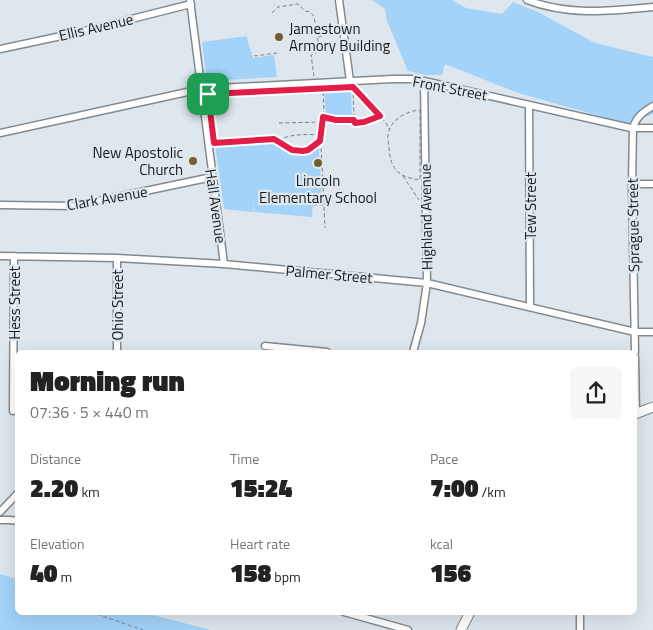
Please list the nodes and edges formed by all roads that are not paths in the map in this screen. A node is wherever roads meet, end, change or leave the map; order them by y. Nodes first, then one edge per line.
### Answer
1 (339, 0) edge
2 (527, 0) edge
3 (190, 2) edge
4 (653, 7) edge
5 (0, 48) edge
6 (350, 81) junction
7 (424, 81) junction
8 (201, 89) junction
9 (529, 105) junction
10 (653, 106) edge
11 (632, 128) junction
12 (653, 128) edge
13 (0, 134) edge
14 (212, 176) junction
15 (632, 184) junction
16 (653, 184) edge
17 (0, 205) edge
18 (0, 256) edge
19 (14, 256) junction
20 (116, 258) junction
21 (224, 264) junction
22 (427, 283) junction
23 (530, 307) junction
24 (634, 332) junction
25 (653, 332) edge
26 (265, 346) dead end
27 (117, 350) edge
28 (306, 350) edge
29 (414, 350) edge
30 (635, 350) edge
31 (653, 407) edge
32 (13, 411) dead end
33 (637, 414) edge
34 (15, 496) edge
35 (0, 512) edge
36 (0, 520) edge
37 (15, 521) edge
38 (355, 615) edge
39 (468, 615) edge
40 (580, 615) edge
41 (408, 630) edge
42 (461, 630) edge
43 (580, 630) edge

1 - 6 street
2 - 4 street
3 - 5 street, Ellis Avenue
3 - 8 street, Hall Avenue
6 - 7 street, Front Street
6 - 8 street, Front Street
7 - 9 street, Front Street
7 - 22 street, Highland Avenue
8 - 13 street, Front Street
8 - 14 street, Hall Avenue
9 - 11 street, Front Street
9 - 23 street, Tew Street
10 - 11 street
11 - 12 street, Front Street
11 - 15 street, Sprague Street
14 - 17 street, Clark Avenue
14 - 21 street, Hall Avenue
15 - 16 street
15 - 24 street, Sprague Street
18 - 19 street, Palmer Street
19 - 20 street, Palmer Street
19 - 32 street, Hess Street
20 - 21 street, Palmer Street
20 - 27 street, Ohio Street
21 - 22 street, Palmer Street
22 - 23 street, Palmer Street
22 - 29 street, Highland Avenue
23 - 24 street, Palmer Street
24 - 25 street, Palmer Street
24 - 30 street, Sprague Street
26 - 28 street
31 - 33 street
34 - 35 street
36 - 37 street
38 - 41 street
39 - 42 street
40 - 43 street

